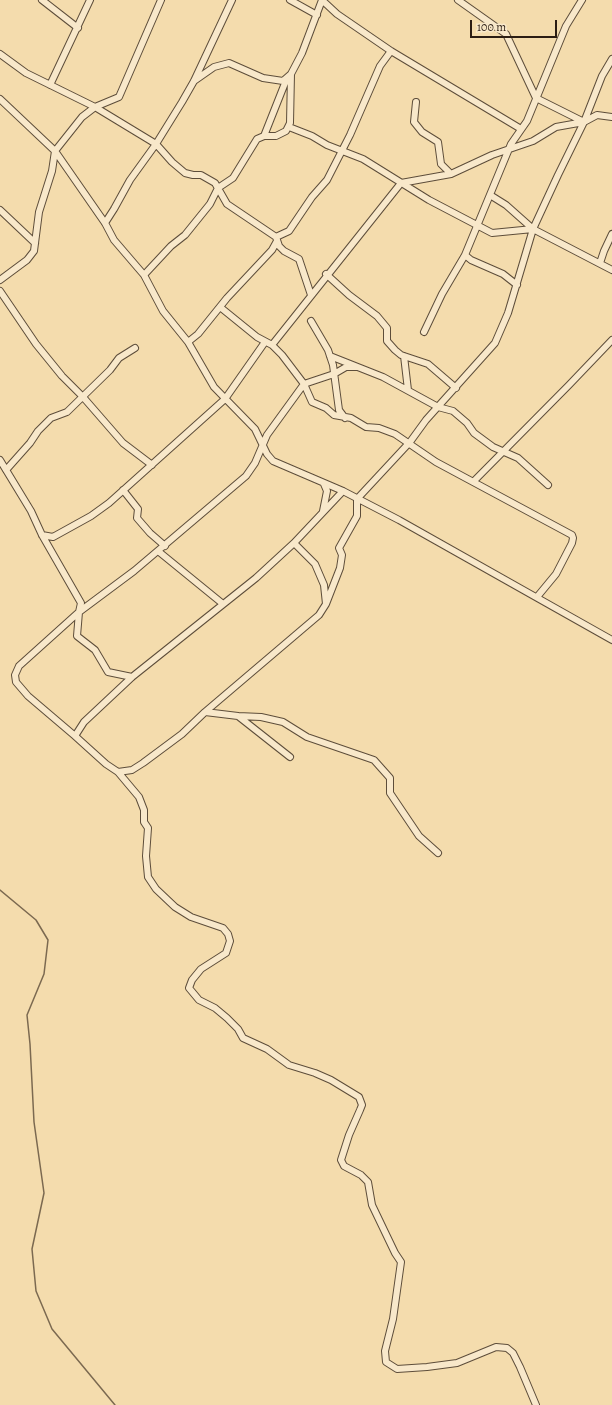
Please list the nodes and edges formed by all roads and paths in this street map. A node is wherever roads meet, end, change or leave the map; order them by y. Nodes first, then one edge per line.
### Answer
1 (42, 0) edge
2 (90, 0) edge
3 (161, 0) edge
4 (232, 0) edge
5 (290, 0) edge
6 (322, 0) edge
7 (458, 0) edge
8 (582, 0) edge
9 (317, 15) junction
10 (78, 28) junction
11 (391, 51) junction
12 (0, 54) edge
13 (612, 60) edge
14 (289, 76) junction
15 (194, 81) junction
16 (50, 85) junction
17 (536, 98) junction
18 (0, 99) edge
19 (416, 102) dead end
20 (95, 107) junction
21 (612, 117) edge
22 (584, 122) junction
23 (289, 127) junction
24 (521, 129) junction
25 (264, 136) junction
26 (156, 144) junction
27 (508, 150) junction
28 (55, 151) junction
29 (342, 151) junction
30 (451, 174) junction
31 (401, 183) junction
32 (218, 188) junction
33 (490, 194) junction
34 (0, 210) edge
35 (105, 223) junction
36 (477, 225) junction
37 (533, 230) junction
38 (612, 234) edge
39 (276, 239) junction
40 (35, 243) junction
41 (466, 255) junction
42 (600, 263) junction
43 (612, 270) edge
44 (326, 274) junction
45 (144, 275) junction
46 (0, 280) edge
47 (517, 286) junction
48 (0, 291) edge
49 (310, 295) junction
50 (220, 308) junction
51 (311, 321) dead end
52 (424, 332) dead end
53 (612, 340) edge
54 (188, 342) junction
55 (268, 343) junction
56 (135, 348) dead end
57 (330, 356) junction
58 (404, 356) junction
59 (357, 367) junction
60 (334, 374) junction
61 (304, 384) junction
62 (456, 388) junction
63 (408, 390) junction
64 (83, 397) junction
65 (226, 399) junction
66 (438, 407) junction
67 (344, 418) junction
68 (410, 442) junction
69 (263, 446) junction
70 (503, 452) junction
71 (0, 460) edge
72 (152, 465) junction
73 (6, 470) junction
74 (474, 481) junction
75 (324, 484) junction
76 (548, 485) dead end
77 (123, 490) junction
78 (343, 491) junction
79 (357, 499) junction
80 (323, 511) junction
81 (42, 535) junction
82 (294, 543) junction
83 (165, 546) junction
84 (158, 551) junction
85 (537, 597) junction
86 (223, 604) junction
87 (326, 604) junction
88 (79, 612) junction
89 (612, 640) edge
90 (132, 677) junction
91 (205, 712) junction
92 (238, 716) junction
93 (75, 736) junction
94 (290, 757) dead end
95 (118, 772) junction
96 (438, 853) dead end
97 (536, 1405) edge

1 - 10 street
2 - 10 street
3 - 20 street
4 - 15 street
5 - 9 street
6 - 9 street
6 - 11 street
7 - 17 street
8 - 17 street
9 - 14 street
10 - 16 street
11 - 24 street
11 - 29 street
12 - 16 street
13 - 22 street
14 - 15 street
14 - 23 street
14 - 25 street
15 - 26 street
16 - 20 street
17 - 22 street
17 - 24 street
18 - 28 street
19 - 30 street
20 - 26 street
20 - 28 street
21 - 22 street
22 - 27 street
22 - 37 street
23 - 25 street
23 - 29 street
24 - 27 street
25 - 32 street
26 - 32 street
26 - 35 street
27 - 30 street
27 - 33 street
28 - 35 street
28 - 40 street
29 - 31 street
29 - 39 street
30 - 31 street
31 - 36 street
31 - 44 street
32 - 39 street
32 - 45 street
33 - 36 street
33 - 37 street
34 - 40 street
35 - 45 street
36 - 37 street
36 - 41 street
37 - 42 street
37 - 47 street
38 - 42 street
39 - 49 street
39 - 50 street
40 - 46 street
41 - 47 street
41 - 52 street
42 - 43 street
44 - 49 street
44 - 58 street
45 - 54 street
47 - 62 street
48 - 64 street
49 - 55 street
50 - 54 street
50 - 55 street
51 - 57 street
53 - 70 street
54 - 65 street
55 - 61 street
55 - 65 street
56 - 64 street
57 - 59 street
57 - 60 street
58 - 62 street
58 - 63 street
59 - 60 street
59 - 63 street
60 - 61 street
60 - 67 street
61 - 67 street
61 - 69 street
62 - 66 street
63 - 66 street
64 - 72 street
64 - 73 street
65 - 69 street
65 - 72 street
66 - 68 street
66 - 70 street
67 - 68 street
68 - 74 street
68 - 79 street
69 - 75 street
69 - 83 street
70 - 74 street
70 - 76 street
71 - 73 street
72 - 77 street
73 - 81 street
74 - 85 street
75 - 78 street
75 - 80 street
77 - 81 street
77 - 83 street
78 - 79 street
78 - 80 street
79 - 85 street
79 - 87 street
80 - 82 street
81 - 88 street
82 - 86 street
82 - 87 street
83 - 84 street
84 - 86 street
84 - 88 street
85 - 89 street
86 - 90 street
87 - 91 street
88 - 90 street
88 - 93 street
90 - 93 street
91 - 92 street
91 - 95 street
92 - 94 street
92 - 96 street
93 - 95 street
95 - 97 street

